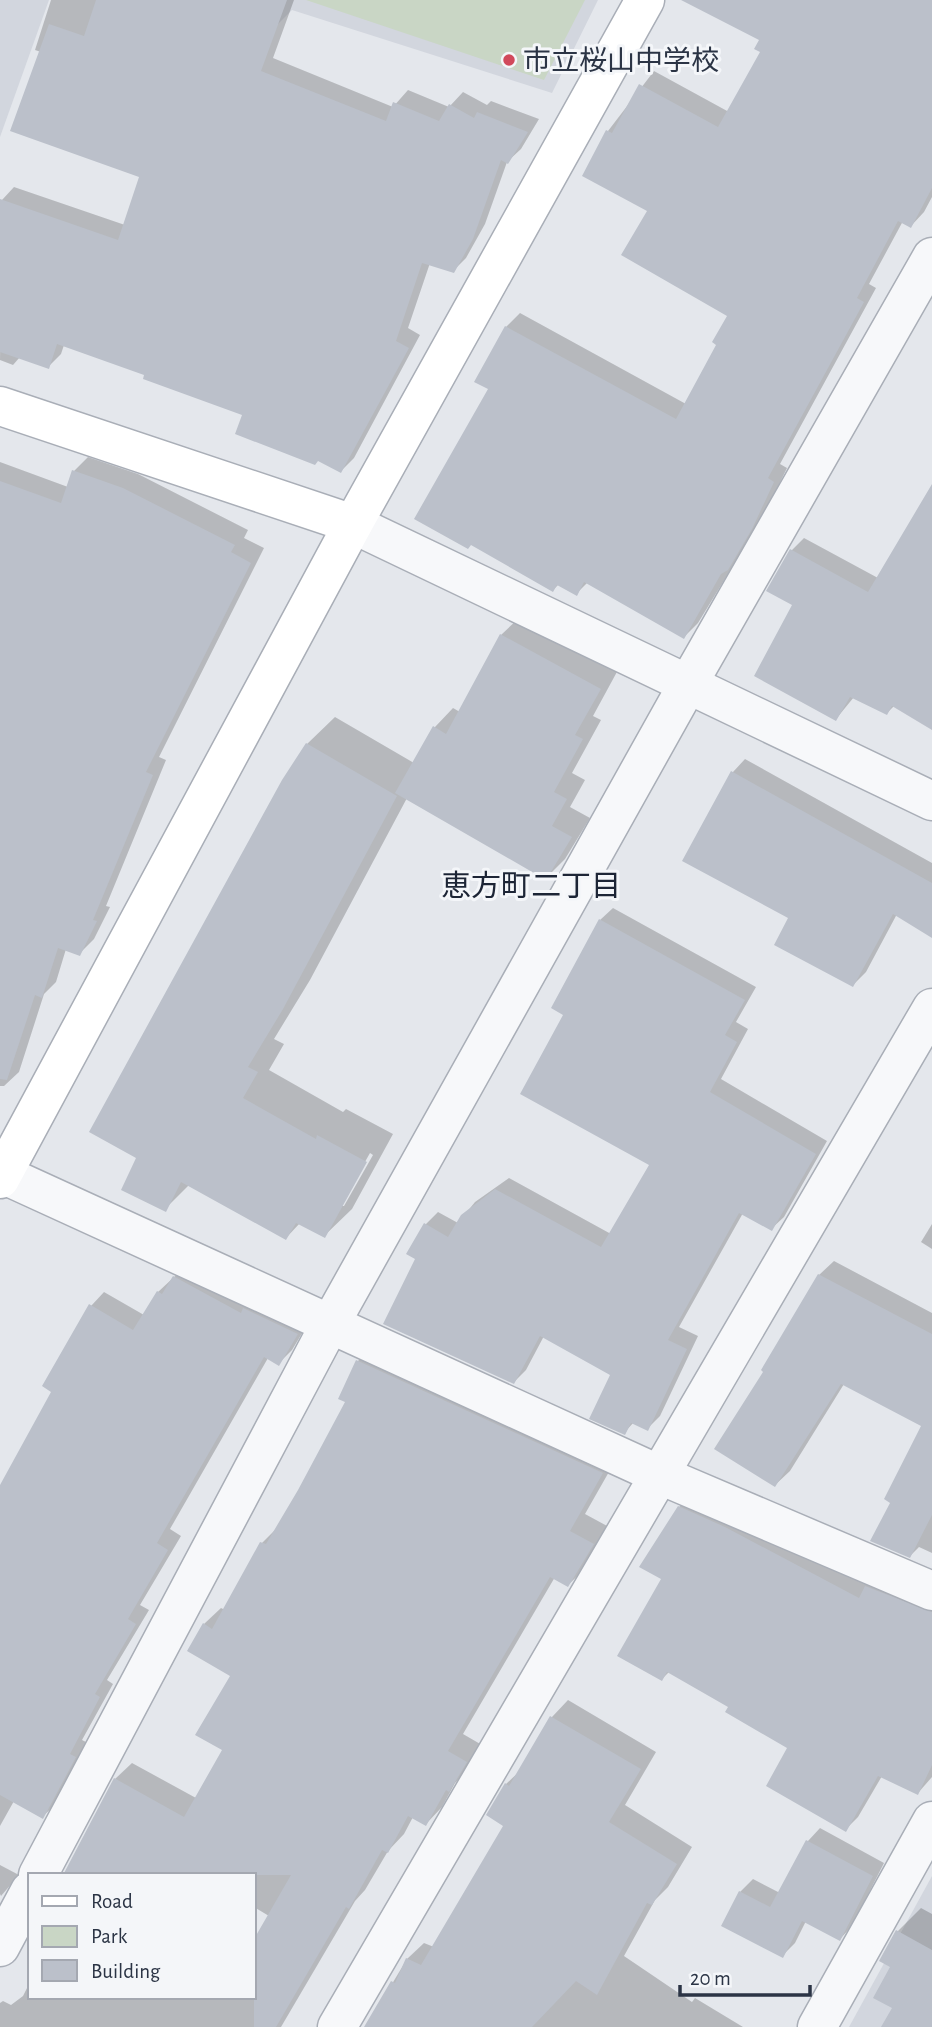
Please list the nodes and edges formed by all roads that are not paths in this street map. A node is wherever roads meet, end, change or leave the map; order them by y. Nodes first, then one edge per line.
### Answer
1 (645, 0) edge
2 (932, 257) edge
3 (0, 406) edge
4 (353, 524) junction
5 (688, 684) junction
6 (932, 801) edge
7 (932, 1008) edge
8 (1, 1175) edge
9 (329, 1326) junction
10 (660, 1475) junction
11 (932, 1591) edge
12 (932, 1821) edge
13 (39, 1873) edge
14 (28, 1895) edge
15 (0, 1947) edge
16 (337, 2027) edge
17 (817, 2027) edge

1 - 4 street
2 - 5 street
3 - 4 street
4 - 5 street
4 - 8 street
5 - 6 street
5 - 9 street
7 - 10 street
8 - 9 street
9 - 10 street
9 - 13 street
10 - 11 street
10 - 16 street
12 - 17 street
14 - 15 street

